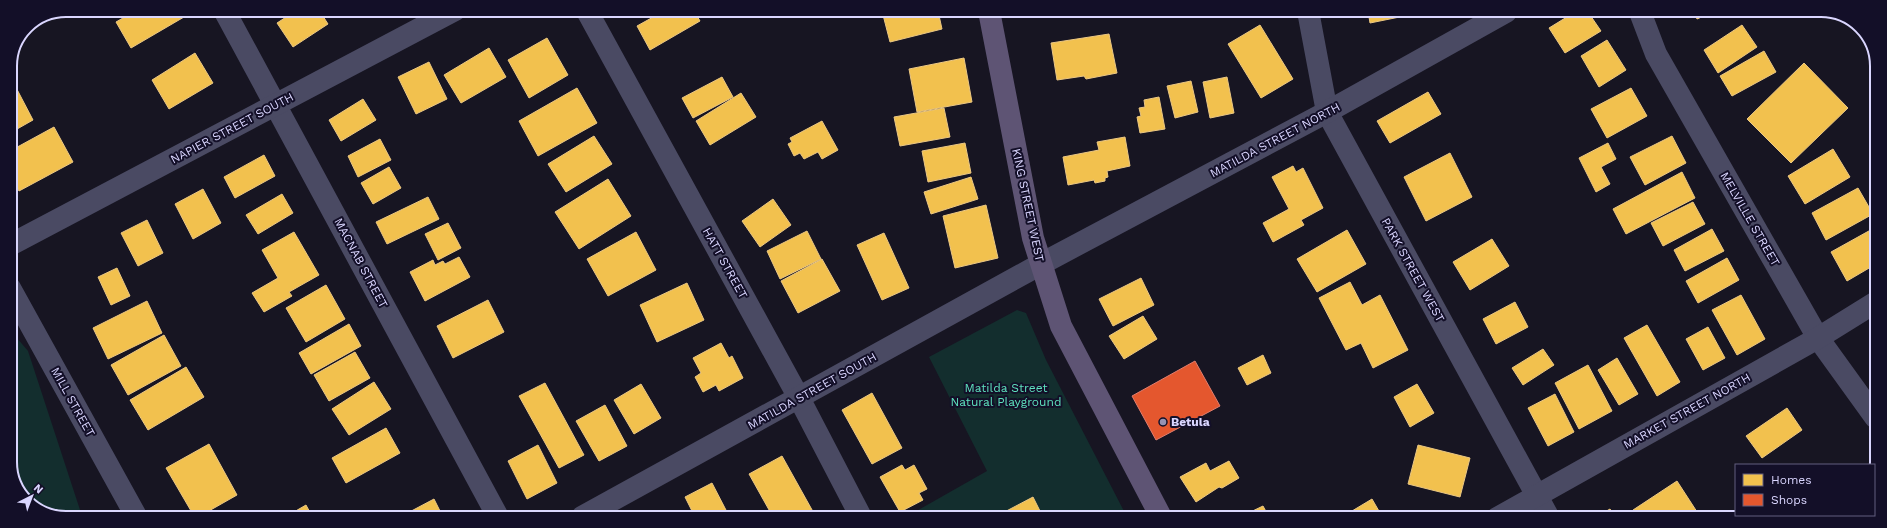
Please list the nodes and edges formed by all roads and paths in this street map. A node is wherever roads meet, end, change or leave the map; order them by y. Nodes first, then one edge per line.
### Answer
1 (228, 17) edge
2 (442, 17) edge
3 (591, 17) edge
4 (990, 17) edge
5 (1309, 17) edge
6 (1497, 17) edge
7 (1642, 17) edge
8 (276, 105) junction
9 (1327, 112) junction
10 (17, 240) edge
11 (1041, 264) junction
12 (17, 301) edge
13 (1870, 306) edge
14 (1818, 338) junction
15 (799, 398) junction
16 (1870, 410) edge
17 (1537, 496) junction
18 (133, 511) edge
19 (495, 511) edge
20 (593, 511) edge
21 (858, 511) edge
22 (1158, 511) edge
23 (1510, 511) edge
24 (1545, 511) edge

1 - 8 street, MACNAB STREET
2 - 8 street, NAPIER STREET SOUTH
3 - 15 street, HATT STREET
4 - 11 main road, KING STREET WEST
5 - 9 street, PARK STREET WEST
6 - 9 street, MATILDA STREET NORTH
7 - 14 street, MELVILLE STREET
8 - 10 street, NAPIER STREET SOUTH
8 - 19 street, MACNAB STREET
9 - 11 street, MATILDA STREET NORTH
9 - 17 street, PARK STREET WEST
11 - 15 street, MATILDA STREET SOUTH
11 - 22 main road, KING STREET WEST
12 - 18 street, MILL STREET
13 - 14 street, MARKET STREET NORTH
14 - 16 street, MELVILLE STREET
14 - 17 street, MARKET STREET NORTH
15 - 20 street, MATILDA STREET SOUTH
15 - 21 street, HATT STREET
17 - 23 street, MARKET STREET NORTH
17 - 24 street, PARK STREET WEST

